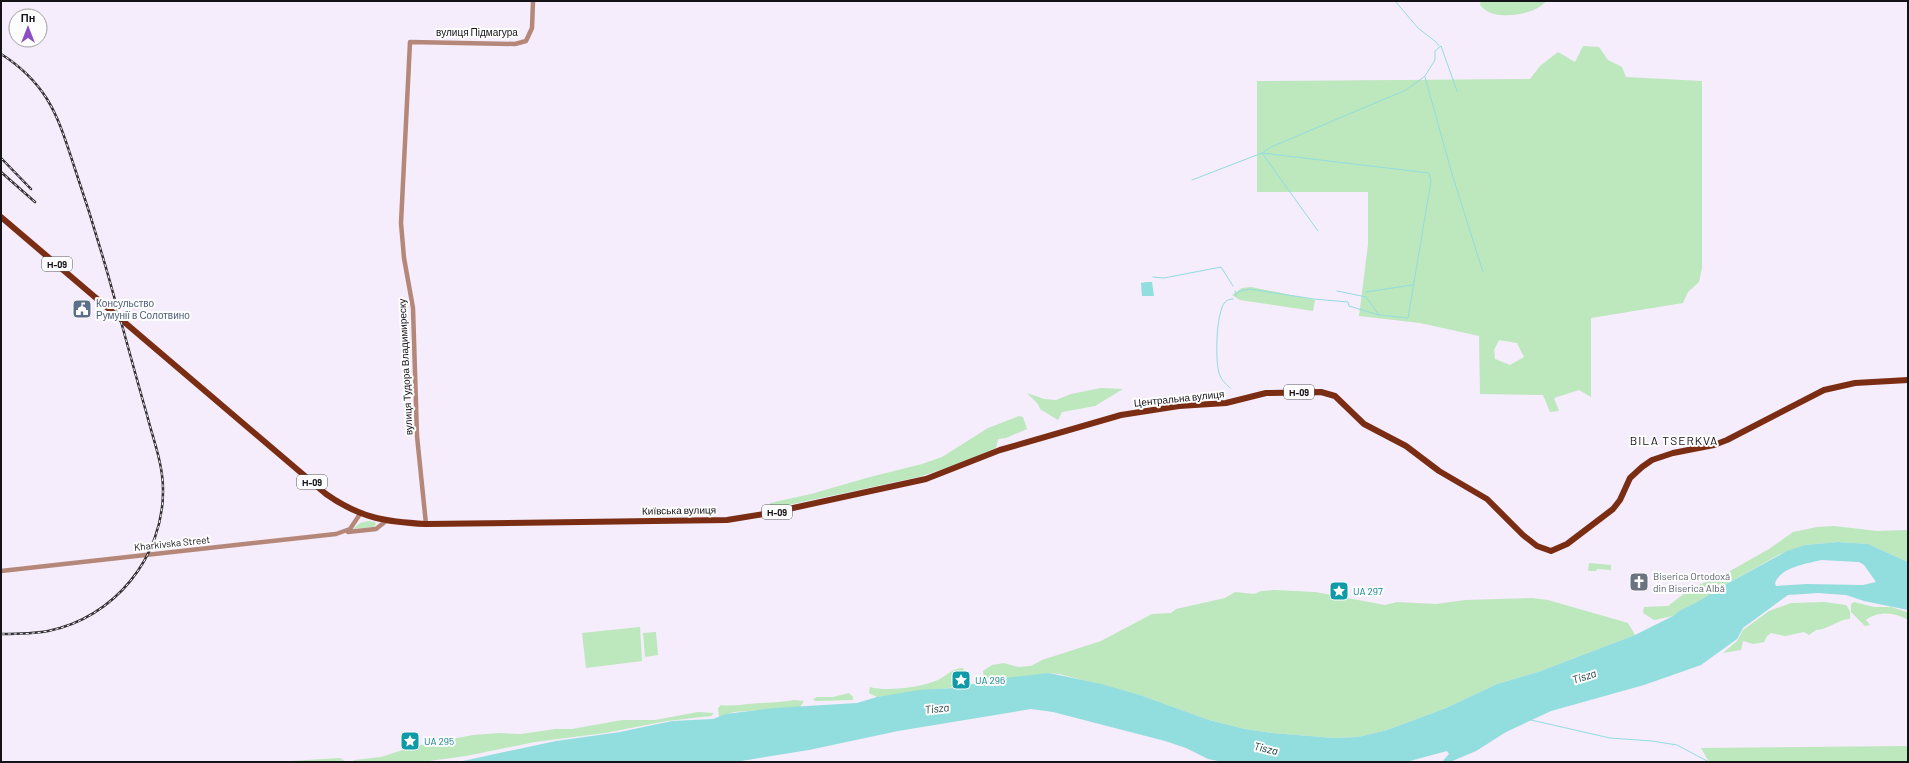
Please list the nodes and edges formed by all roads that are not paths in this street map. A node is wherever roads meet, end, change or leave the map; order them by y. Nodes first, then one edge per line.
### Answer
1 (532, 1) edge
2 (410, 42) joint
3 (1, 217) edge
4 (1908, 380) edge
5 (990, 454) joint
6 (360, 514) junction
7 (386, 521) junction
8 (426, 524) junction
9 (344, 532) junction
10 (1, 571) edge

1 - 2 street, вулиця Підмагура
2 - 8 street, вулиця Тудора Владимиреску
3 - 6 main road, Н-09
4 - 5 main road, Центральна вулиця / Н-09
5 - 8 main road, Київська вулиця / Н-09
6 - 7 main road, Київська вулиця / Н-09
6 - 9 street
7 - 8 main road, Київська вулиця / Н-09
7 - 9 street, Kharkivska Street
9 - 10 street, Kharkivska Street

